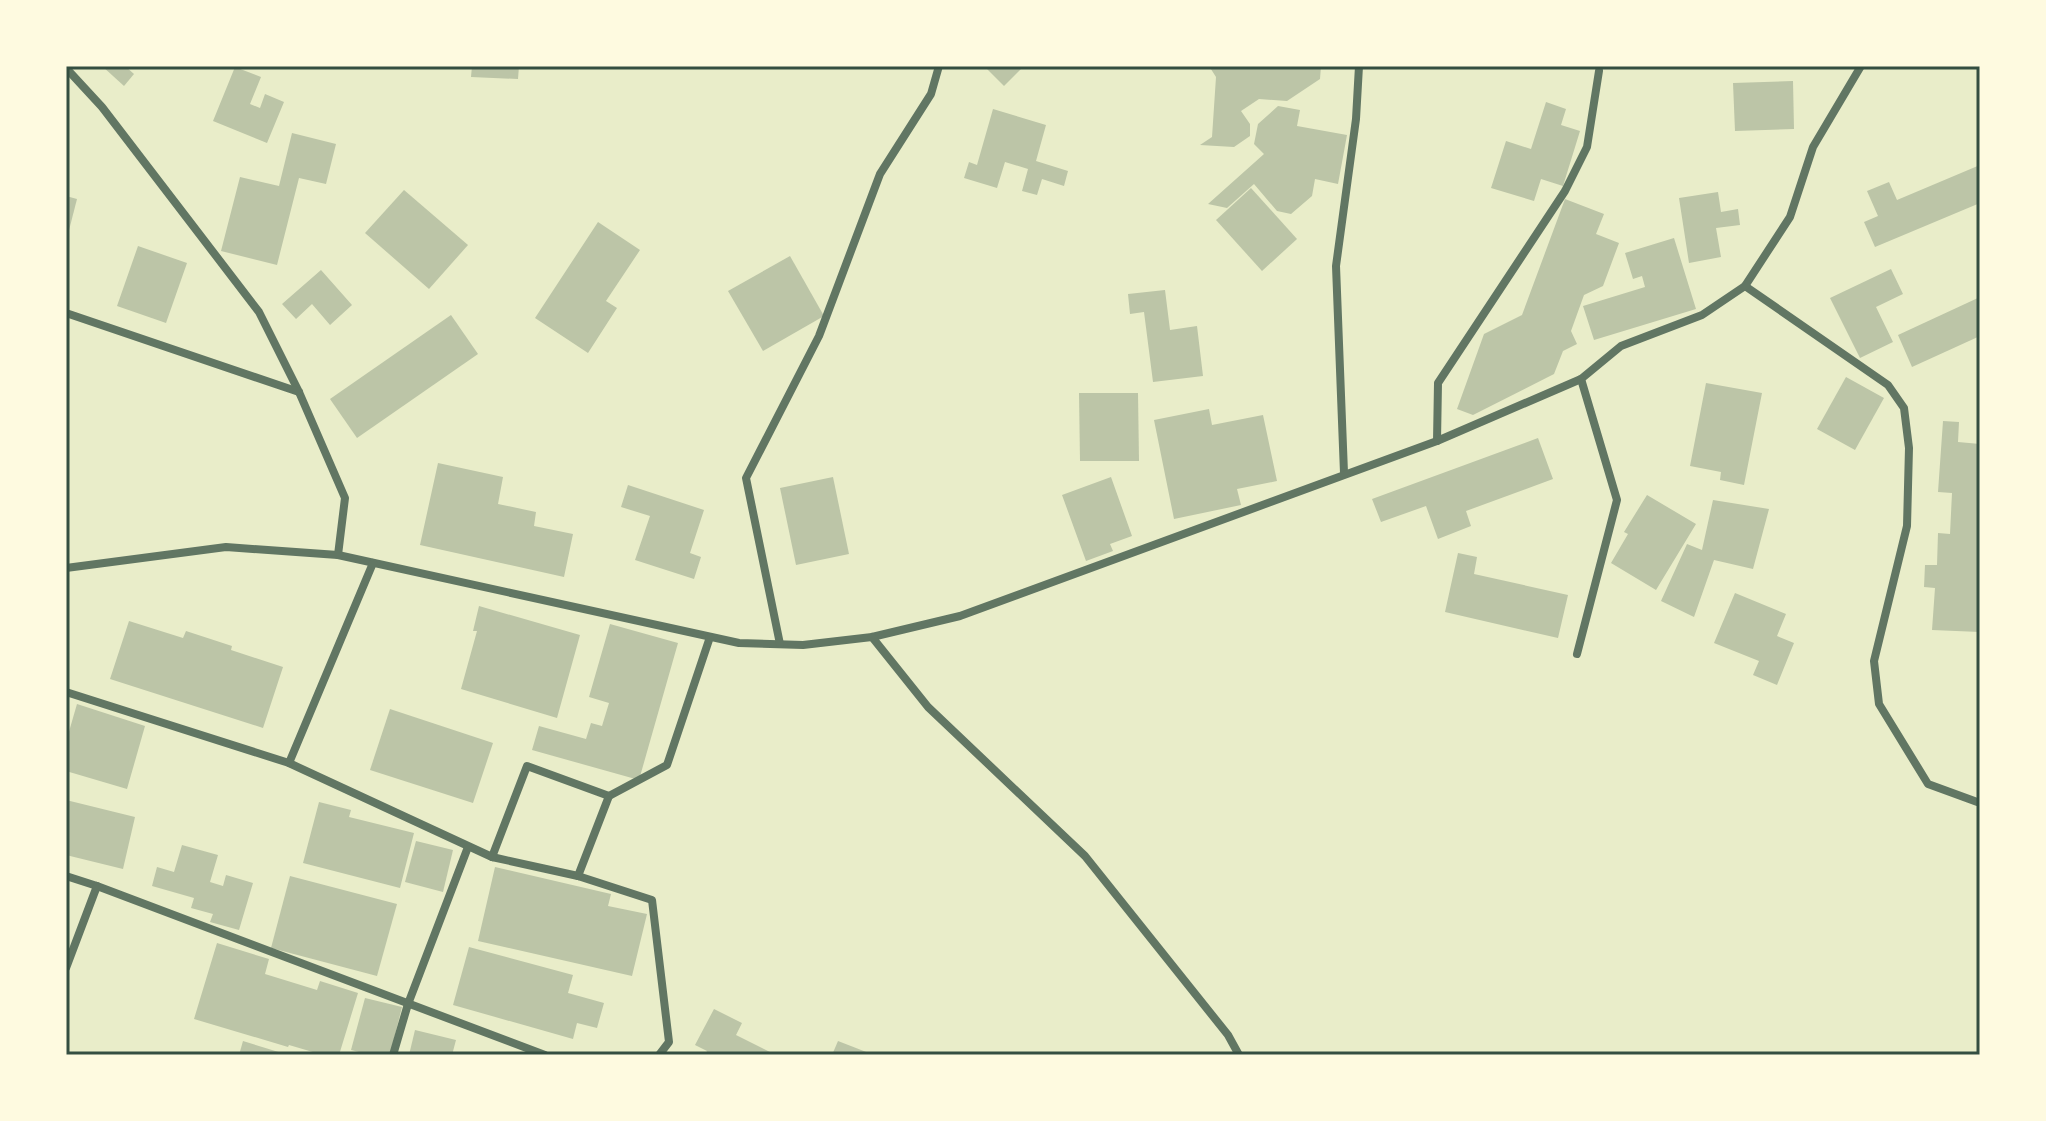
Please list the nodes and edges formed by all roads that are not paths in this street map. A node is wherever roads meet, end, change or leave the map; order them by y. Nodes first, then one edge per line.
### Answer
1 (939, 66) edge
2 (1359, 66) edge
3 (1861, 66) edge
4 (66, 68) edge
5 (1599, 71) dead end
6 (1745, 286) junction
7 (66, 313) edge
8 (1581, 379) junction
9 (299, 392) junction
10 (1437, 441) junction
11 (1344, 473) junction
12 (338, 555) junction
13 (373, 563) junction
14 (66, 568) edge
15 (710, 637) junction
16 (872, 637) junction
17 (780, 644) junction
18 (1577, 654) dead end
19 (66, 692) edge
20 (289, 763) junction
21 (609, 796) junction
22 (1980, 803) edge
23 (468, 847) junction
24 (492, 857) junction
25 (66, 876) edge
26 (578, 876) junction
27 (97, 886) junction
28 (66, 968) edge
29 (408, 1004) junction
30 (393, 1055) edge
31 (545, 1055) edge
32 (659, 1055) edge
33 (1239, 1055) edge

1 - 17 street
2 - 11 street
3 - 6 street
4 - 9 street
5 - 10 street
6 - 8 street
6 - 22 street
7 - 9 street
8 - 10 street
8 - 18 street
9 - 12 street
10 - 11 street
11 - 16 street
12 - 13 street
12 - 14 street
13 - 15 street
13 - 20 street
15 - 17 street
15 - 21 street
16 - 17 street
16 - 33 street
19 - 20 street
20 - 23 street
21 - 24 street
21 - 26 street
23 - 24 street
23 - 29 street
24 - 26 street
25 - 27 street
26 - 32 street
27 - 28 street
27 - 29 street
29 - 30 street
29 - 31 street

